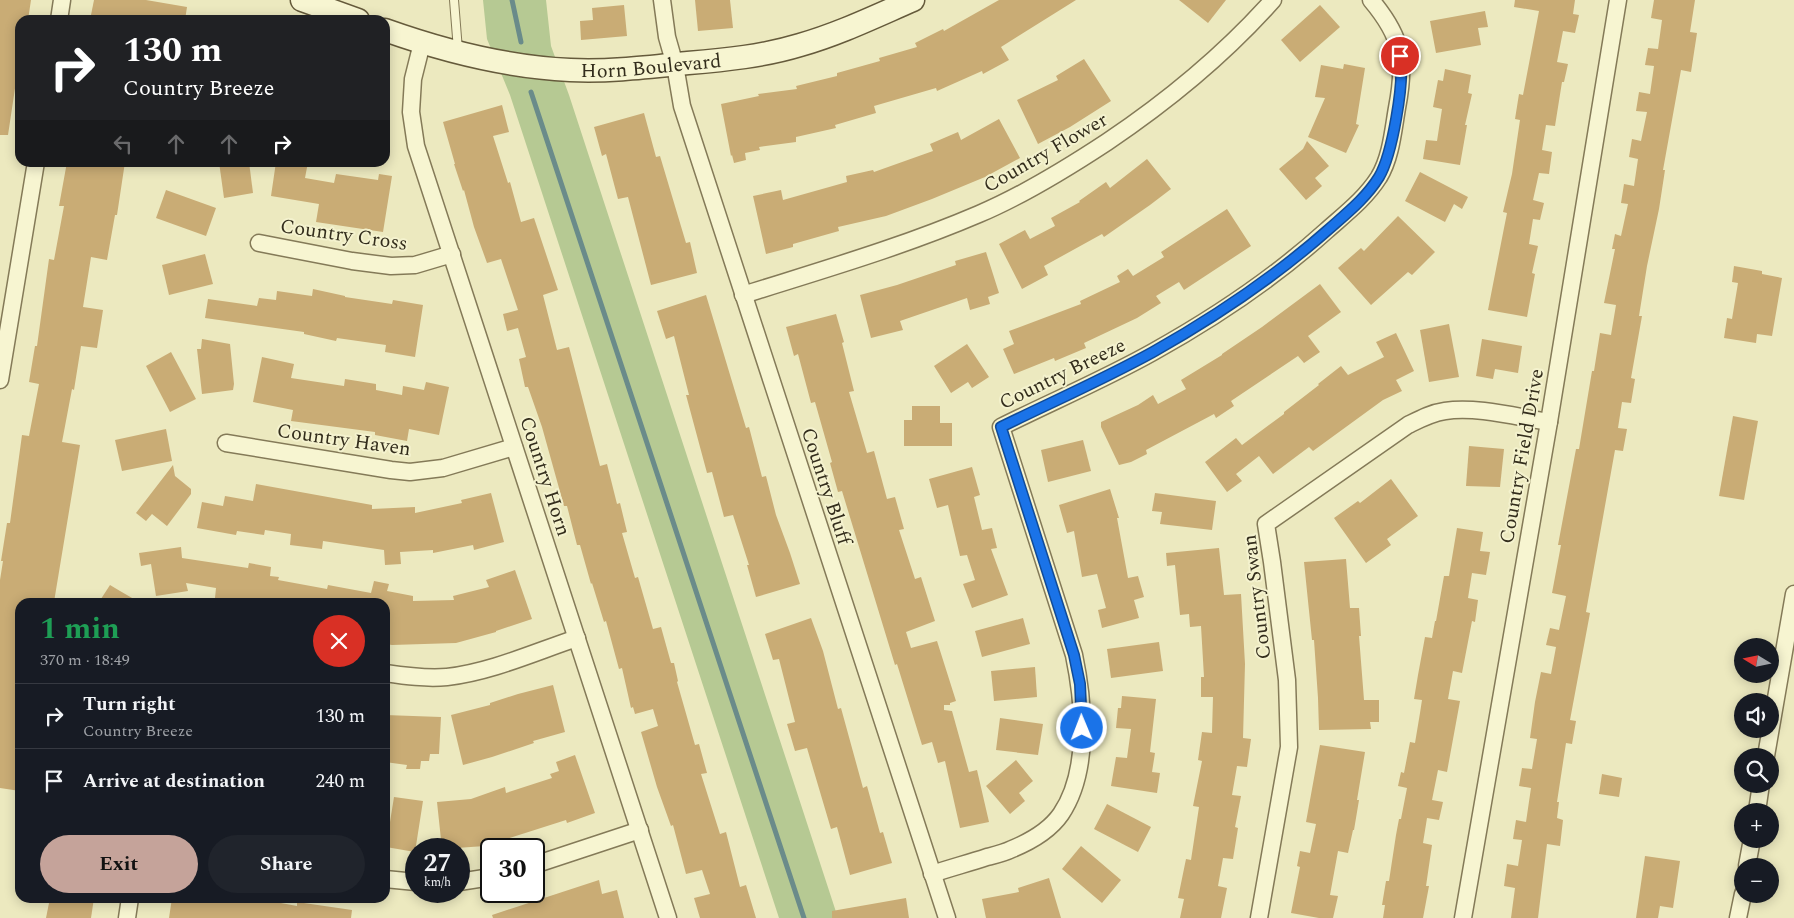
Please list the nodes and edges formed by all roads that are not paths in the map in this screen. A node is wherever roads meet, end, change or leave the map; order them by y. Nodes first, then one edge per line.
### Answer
1 (62, 0) edge
2 (302, 0) edge
3 (454, 0) edge
4 (662, 0) edge
5 (913, 0) edge
6 (1273, 0) edge
7 (1371, 0) edge
8 (1618, 0) edge
9 (60, 15) edge
10 (344, 15) edge
11 (390, 32) edge
12 (422, 43) junction
13 (458, 52) junction
14 (676, 65) junction
15 (35, 167) edge
16 (259, 243) dead end
17 (452, 254) junction
18 (743, 296) junction
19 (0, 380) edge
20 (1549, 422) junction
21 (226, 443) dead end
22 (514, 447) junction
23 (1794, 594) edge
24 (577, 638) junction
25 (390, 673) edge
26 (1767, 748) edge
27 (640, 830) junction
28 (545, 862) edge
29 (932, 874) junction
30 (390, 879) edge
31 (405, 881) edge
32 (129, 903) edge
33 (1740, 903) edge
34 (127, 918) edge
35 (668, 918) edge
36 (946, 918) edge
37 (1259, 918) edge
38 (1463, 918) edge
39 (1738, 918) edge

1 - 9 street
2 - 10 street
3 - 13 lane
4 - 14 street, Country Bluff
5 - 14 street, Horn Boulevard
6 - 18 street, Country Flower
7 - 29 street, Country Breeze
8 - 20 street, Country Field Drive
11 - 12 street, Horn Boulevard
12 - 13 street, Horn Boulevard
12 - 17 street, Country Horn
13 - 14 street, Horn Boulevard
14 - 18 street, Country Bluff
15 - 19 street
16 - 17 street, Country Cross
17 - 22 street, Country Horn
18 - 29 street, Country Bluff
20 - 37 street, Country Swan
20 - 38 street, Country Field Drive
21 - 22 street, Country Haven
22 - 24 street, Country Horn
23 - 26 street
24 - 25 street
24 - 27 street, Country Horn
27 - 28 street
27 - 35 street, Country Horn
29 - 36 street, Country Bluff
30 - 31 street
32 - 34 street
33 - 39 street

